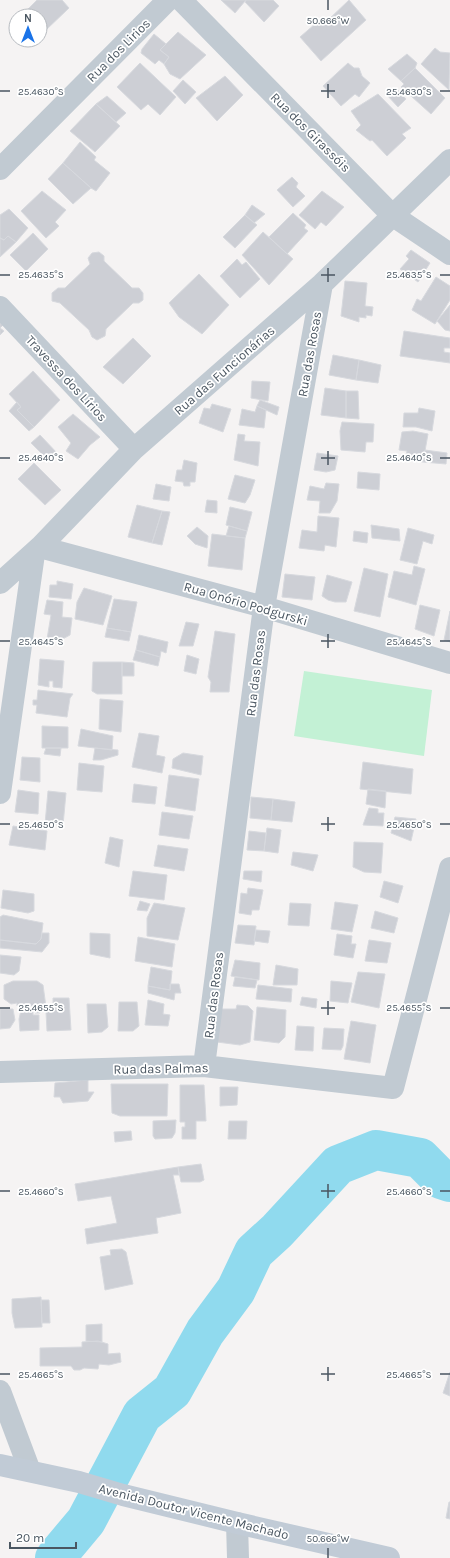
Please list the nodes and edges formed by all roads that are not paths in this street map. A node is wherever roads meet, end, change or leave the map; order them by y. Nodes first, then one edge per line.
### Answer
1 (168, 0) edge
2 (181, 0) edge
3 (450, 160) edge
4 (0, 169) edge
5 (392, 215) junction
6 (450, 254) edge
7 (322, 284) junction
8 (0, 307) edge
9 (134, 449) junction
10 (37, 551) junction
11 (0, 584) edge
12 (264, 607) junction
13 (450, 663) edge
14 (0, 793) edge
15 (450, 868) edge
16 (204, 1066) junction
17 (0, 1072) edge
18 (0, 1391) edge
19 (0, 1465) edge
20 (30, 1471) junction
21 (237, 1523) junction
22 (238, 1558) edge
23 (388, 1558) edge

1 - 4 street, Rua dos Lirios
2 - 5 street, Rua dos Girassóis
3 - 5 street, Rua das Funcionárias
5 - 6 street, Rua dos Girassóis
5 - 7 street, Rua das Funcionárias
7 - 9 street, Rua das Funcionárias
7 - 12 street, Rua das Rosas
8 - 9 street, Travessa dos Lírios
9 - 10 street, Rua das Funcionárias
10 - 11 street, Rua das Funcionárias
10 - 12 street, Rua Onório Podgurski
10 - 14 street
12 - 13 street, Rua Onório Podgurski
12 - 16 street, Rua das Rosas
15 - 16 street, Rua das Palmas
16 - 17 street, Rua das Palmas
18 - 20 street
19 - 20 street, Avenida Doutor Vicente Machado
20 - 21 street, Avenida Doutor Vicente Machado
21 - 22 street
21 - 23 street, Avenida Doutor Vicente Machado

